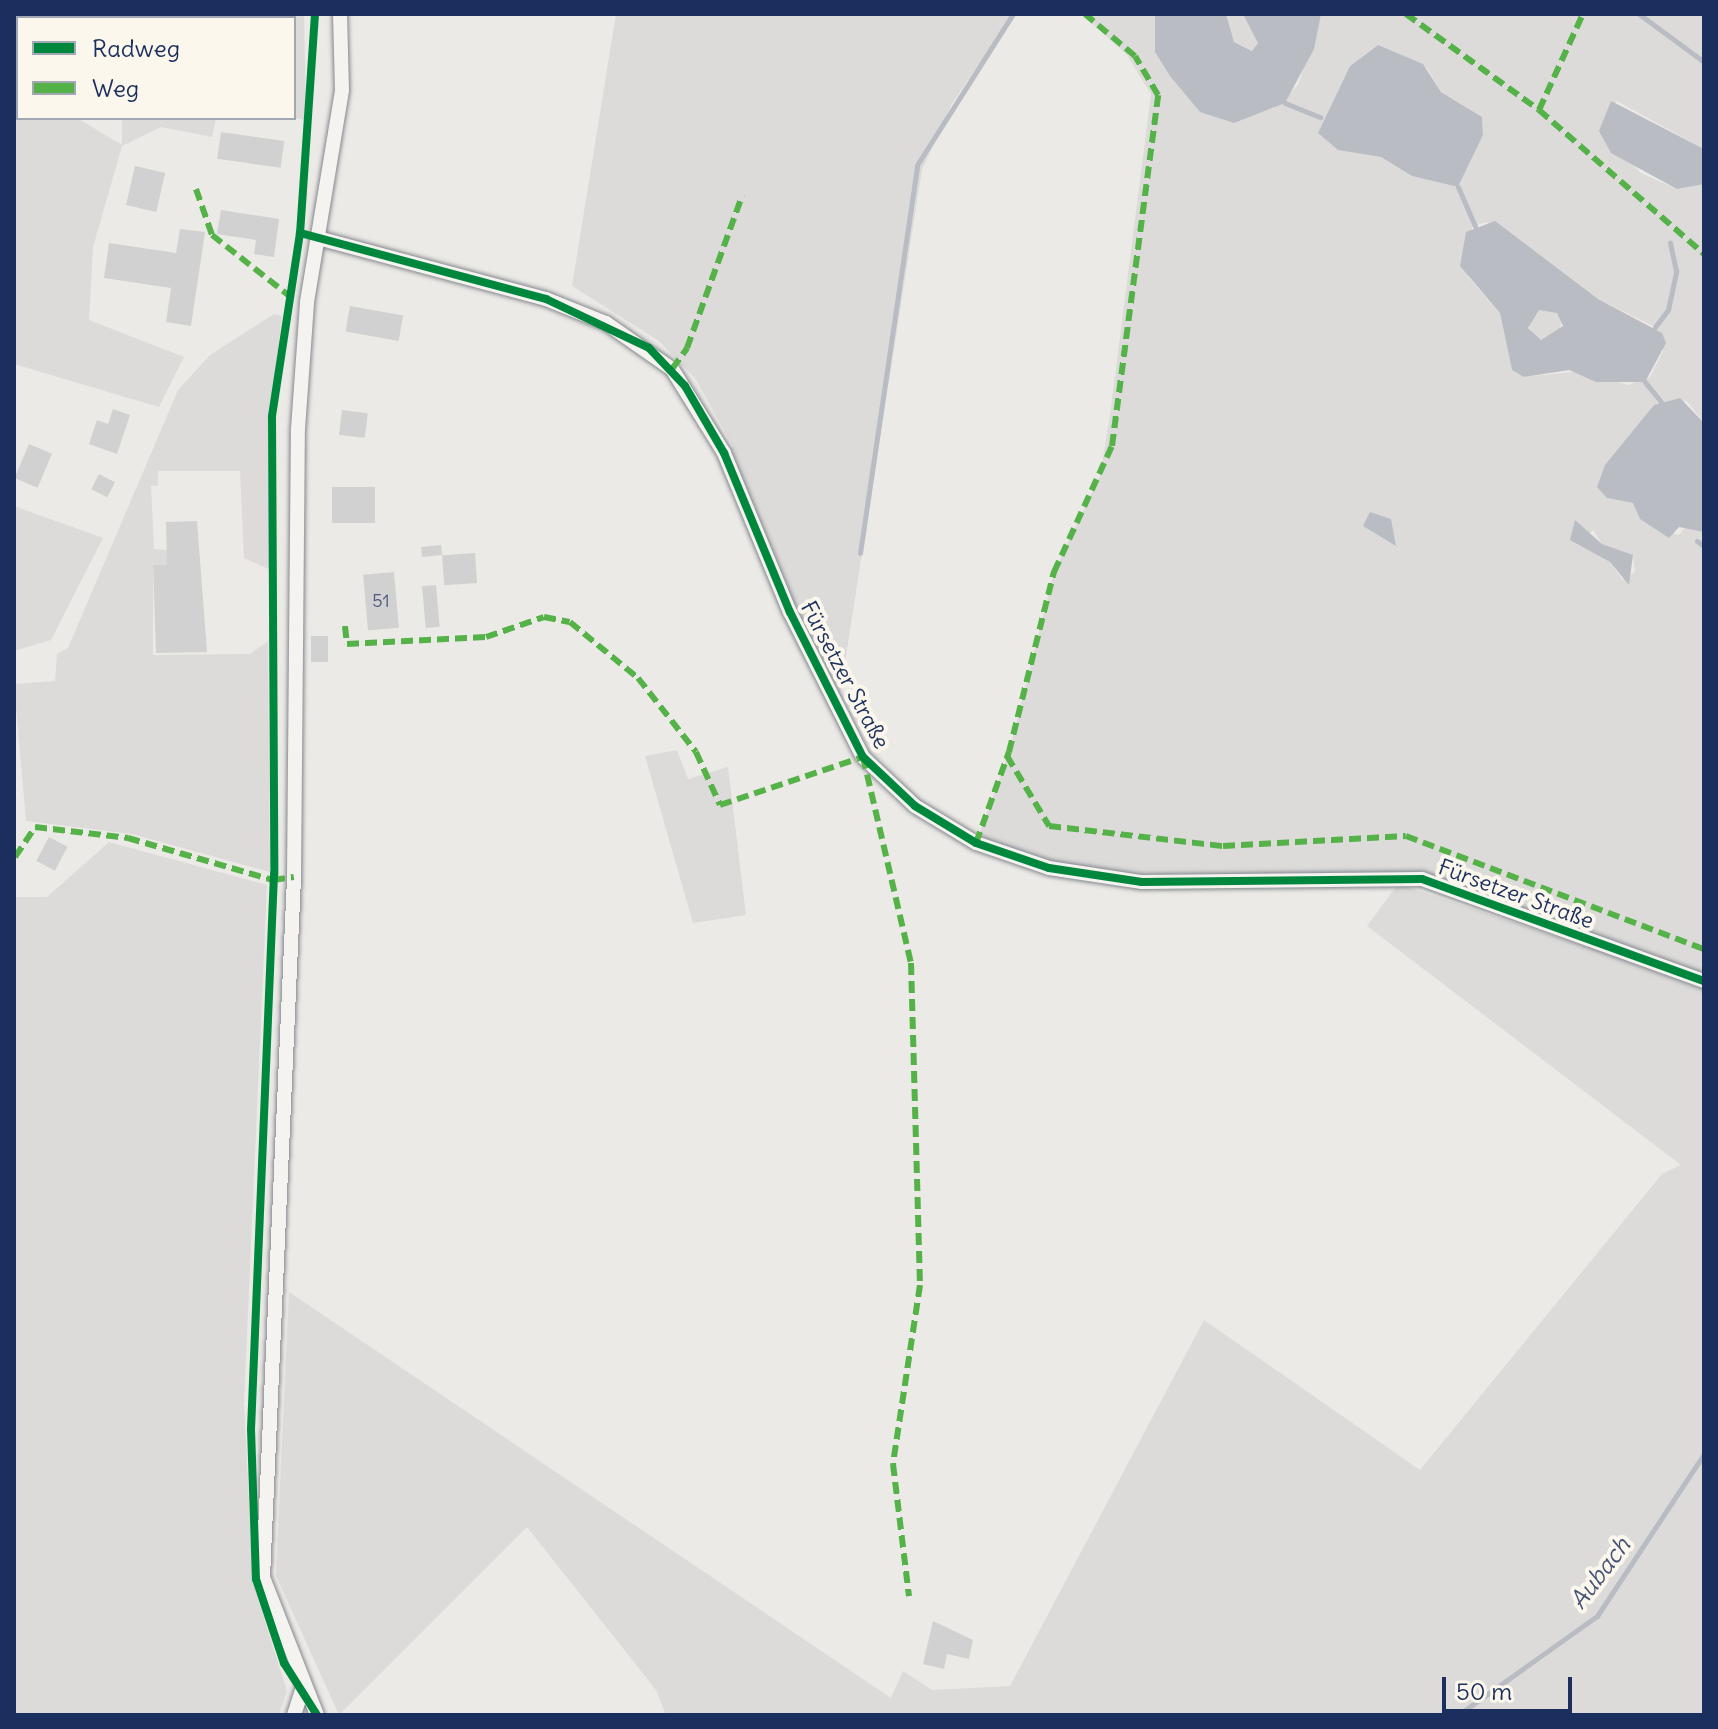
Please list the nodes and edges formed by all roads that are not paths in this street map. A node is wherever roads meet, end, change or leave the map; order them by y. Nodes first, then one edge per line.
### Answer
1 (340, 14) edge
2 (318, 238) junction
3 (1704, 981) edge
4 (302, 1690) junction
5 (294, 1715) edge
6 (317, 1715) edge

1 - 2 street
2 - 3 street, Fürsetzer Straße
2 - 4 street
4 - 5 street
4 - 6 street

